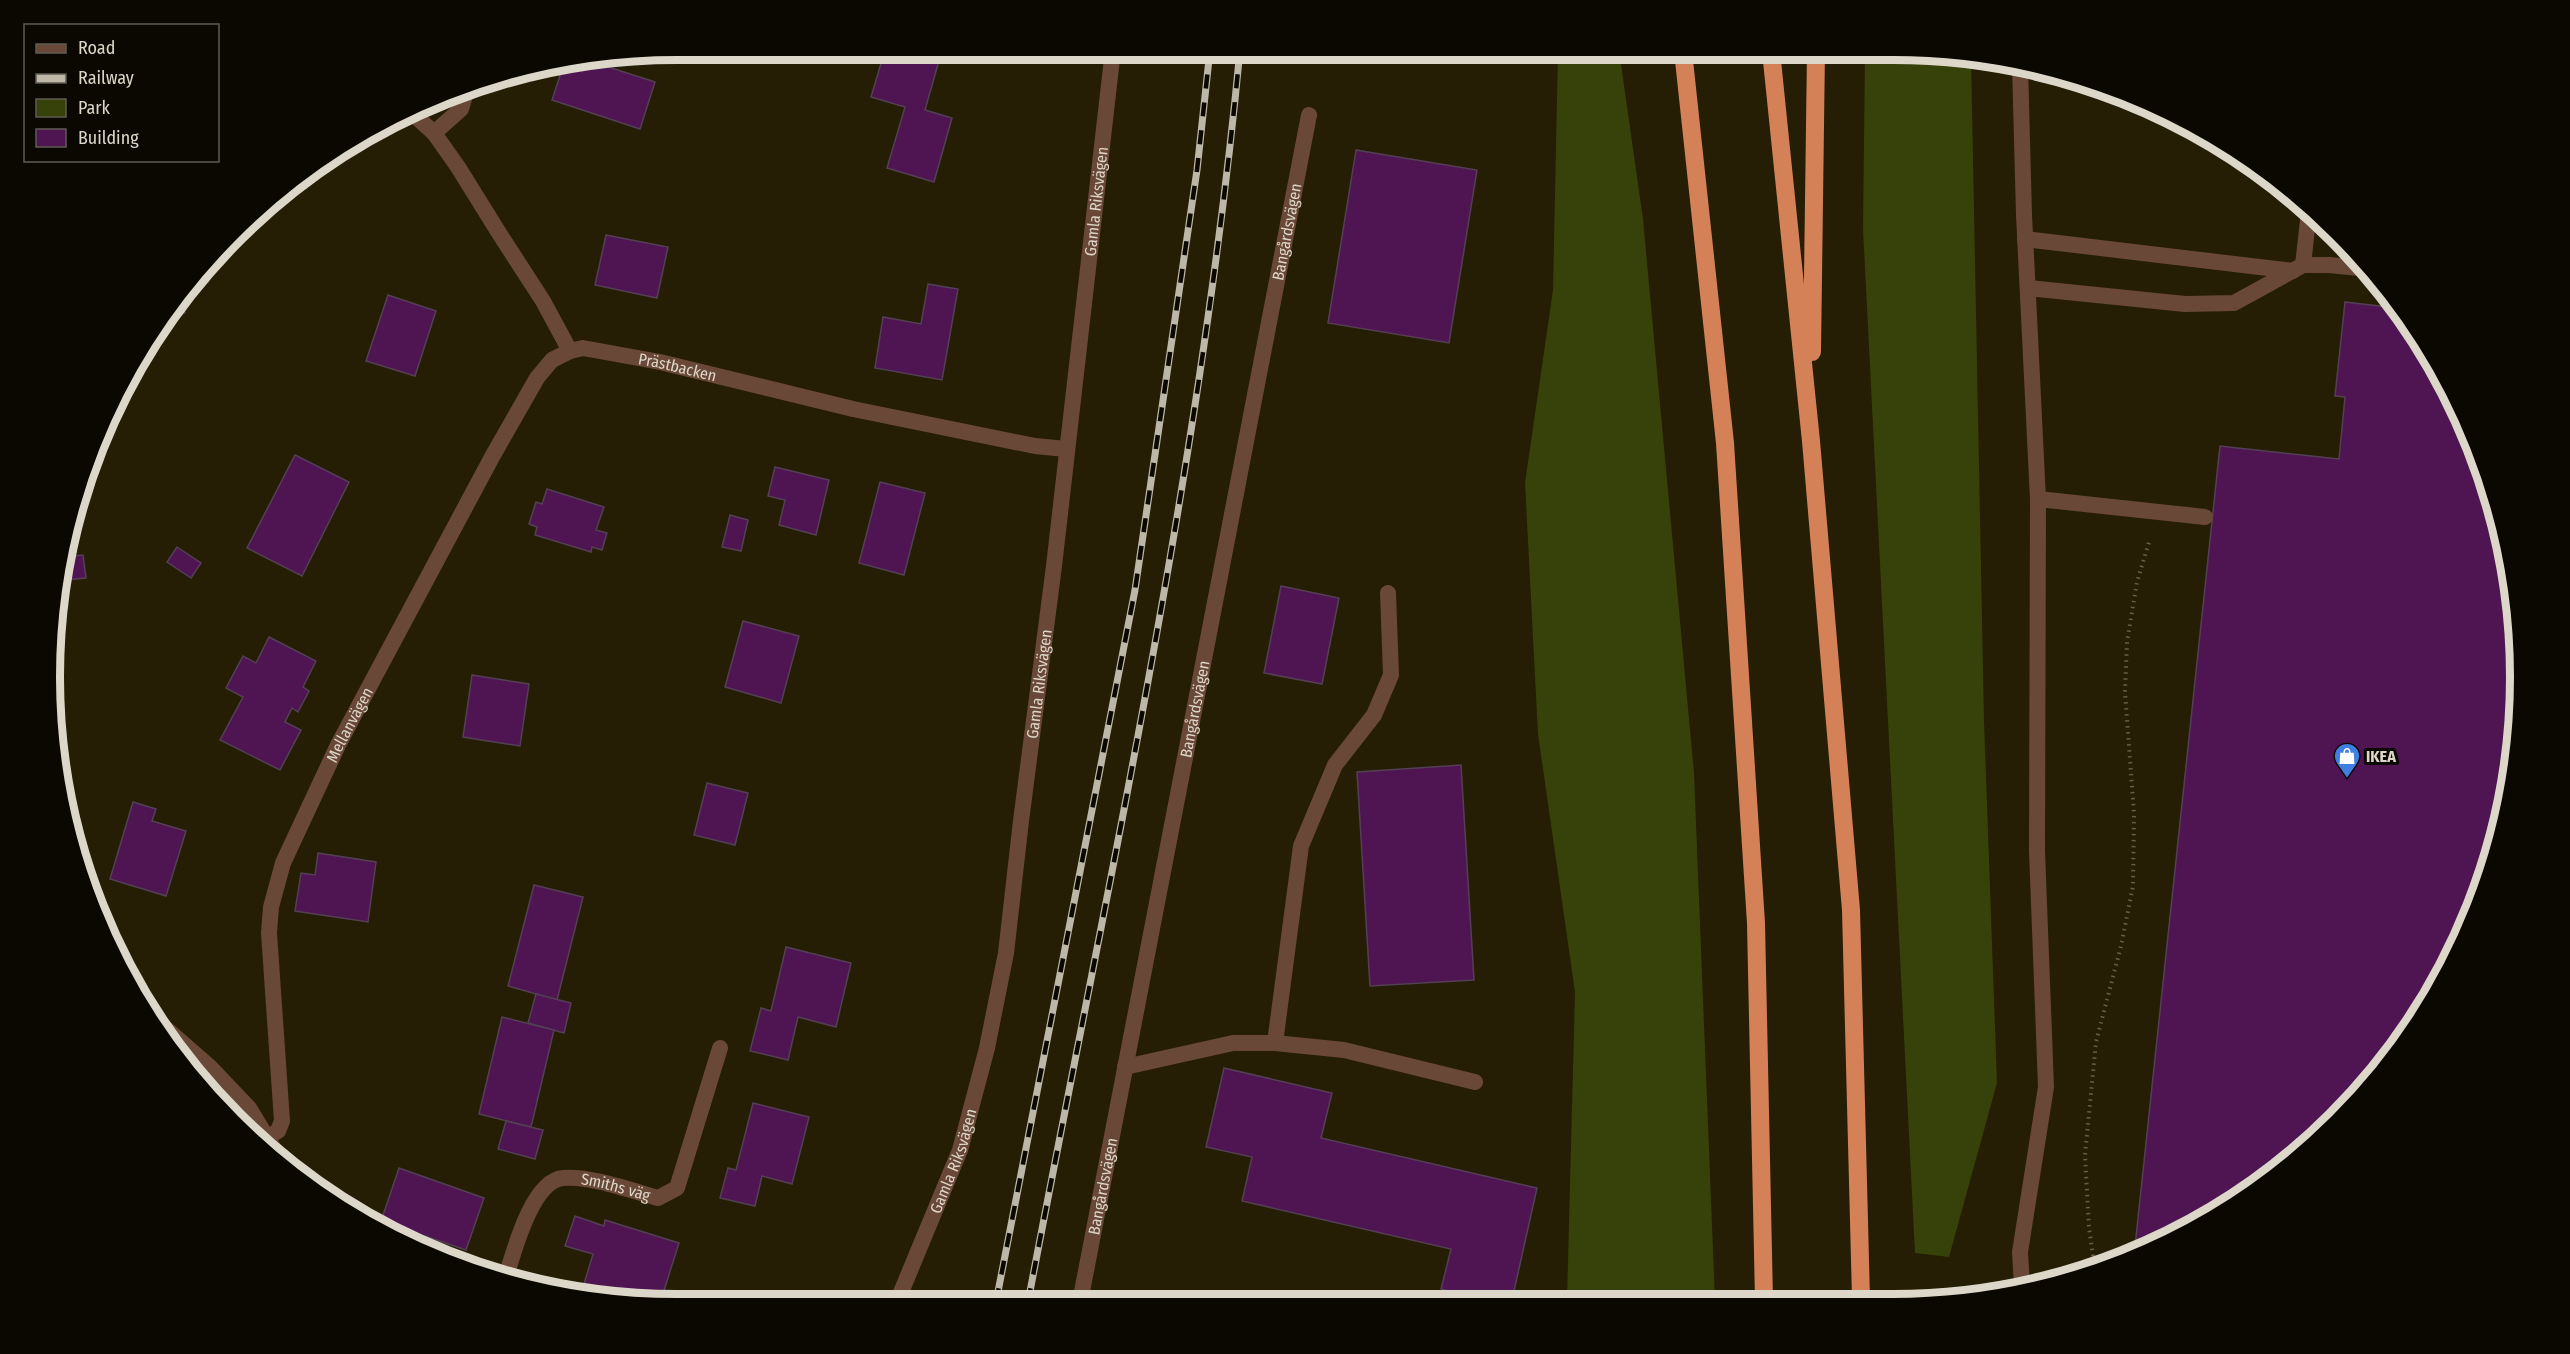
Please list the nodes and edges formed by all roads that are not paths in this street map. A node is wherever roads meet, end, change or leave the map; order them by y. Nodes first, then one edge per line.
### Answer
1 (1112, 60) edge
2 (1684, 60) edge
3 (1773, 60) edge
4 (1816, 60) edge
5 (2020, 74) edge
6 (464, 98) edge
7 (1309, 115) dead end
8 (417, 118) edge
9 (434, 133) junction
10 (2307, 220) edge
11 (2025, 239) junction
12 (2298, 268) junction
13 (2355, 268) edge
14 (2028, 288) junction
15 (570, 351) junction
16 (1811, 441) junction
17 (1066, 449) junction
18 (2038, 499) junction
19 (2205, 518) dead end
20 (1388, 593) dead end
21 (178, 1039) edge
22 (1275, 1043) junction
23 (720, 1048) dead end
24 (1125, 1067) junction
25 (1475, 1082) dead end
26 (268, 1137) junction
27 (270, 1141) edge
28 (509, 1271) edge
29 (2022, 1280) edge
30 (900, 1294) edge
31 (1082, 1294) edge
32 (1764, 1294) edge
33 (1861, 1294) edge

1 - 17 street, Gamla Riksvägen
2 - 32 highway
3 - 16 highway
4 - 16 highway
5 - 11 street
6 - 9 street
7 - 24 street, Bangårdsvägen
8 - 9 street
9 - 15 street
10 - 12 street
11 - 12 street
11 - 14 street
12 - 13 street
12 - 14 street
14 - 18 street
15 - 17 street, Prästbacken
15 - 26 street, Mellanvägen
16 - 33 highway
17 - 30 street, Gamla Riksvägen
18 - 19 street
18 - 29 street
20 - 22 street
21 - 26 street
22 - 24 street
22 - 25 street
23 - 28 street, Smiths väg
24 - 31 street, Bangårdsvägen
26 - 27 street

